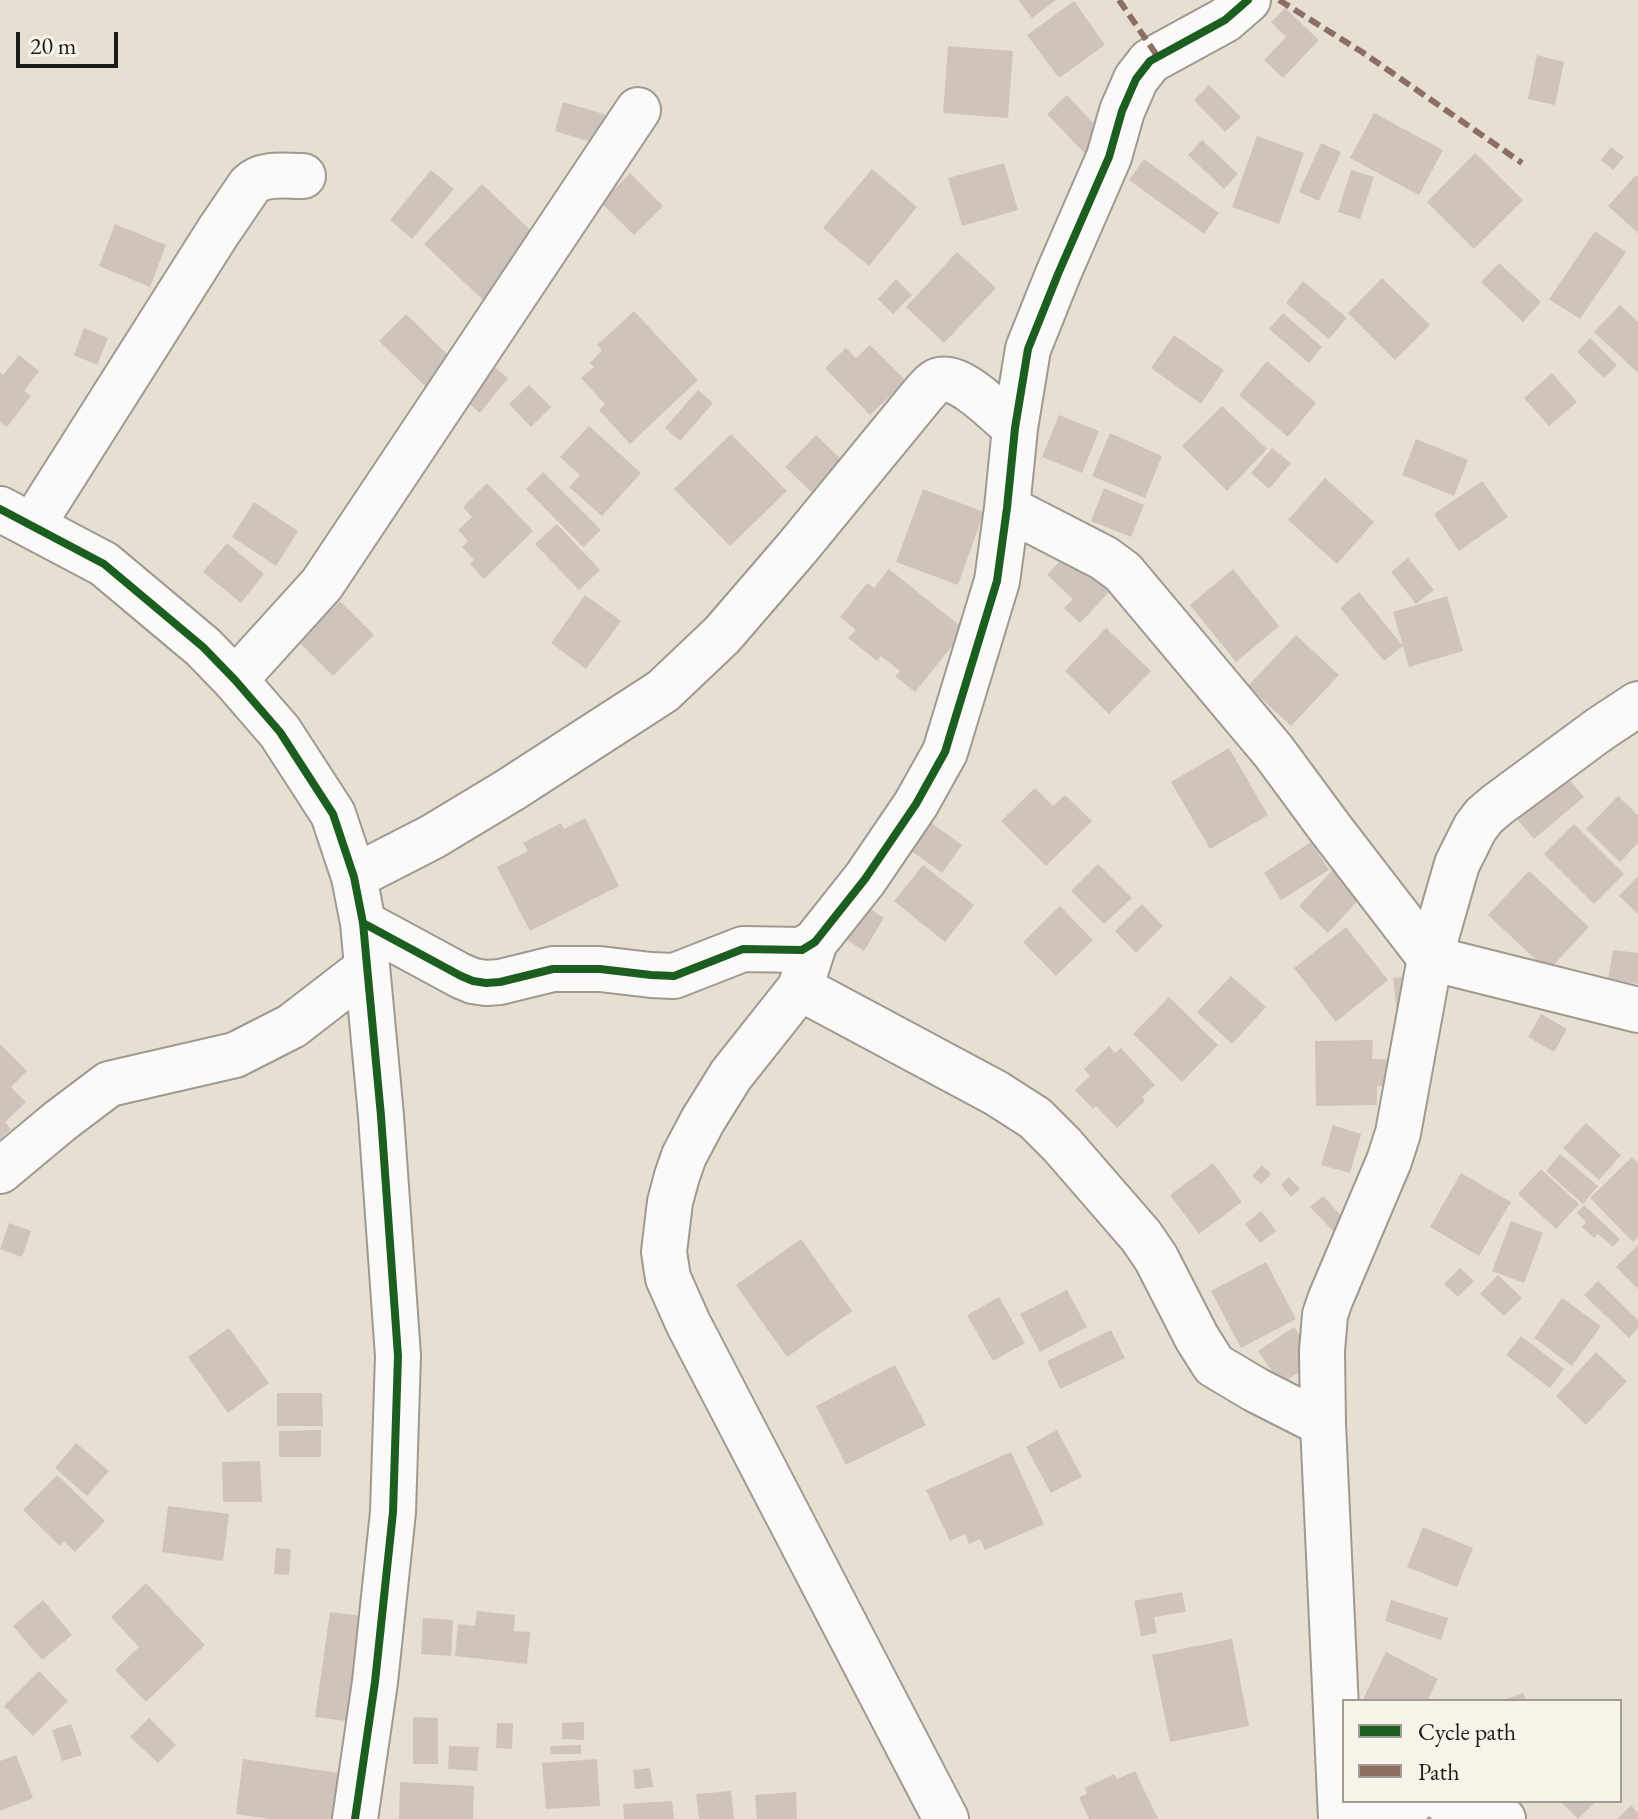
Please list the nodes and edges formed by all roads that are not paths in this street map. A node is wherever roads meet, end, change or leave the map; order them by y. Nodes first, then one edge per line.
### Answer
1 (1248, 0) edge
2 (638, 110) dead end
3 (303, 176) dead end
4 (1015, 428) junction
5 (1007, 508) junction
6 (16, 517) edge
7 (235, 680) junction
8 (1638, 704) edge
9 (354, 877) junction
10 (363, 923) junction
11 (815, 942) junction
12 (1430, 958) junction
13 (367, 968) junction
14 (800, 988) junction
15 (1638, 1010) edge
16 (0, 1171) edge
17 (1323, 1424) junction
18 (1405, 1803) edge
19 (1453, 1803) edge
20 (355, 1819) edge
21 (946, 1819) edge
22 (1341, 1819) edge
23 (1503, 1819) edge

1 - 4 street
2 - 7 street
3 - 6 street
4 - 5 street
4 - 9 street
5 - 11 street
5 - 12 street
6 - 7 street
7 - 9 street
8 - 12 street
9 - 10 street
10 - 11 street
10 - 13 street
11 - 14 street
12 - 15 street
12 - 17 street
13 - 16 street
13 - 20 street
14 - 17 street
14 - 21 street
17 - 22 street
18 - 22 street
19 - 23 street

